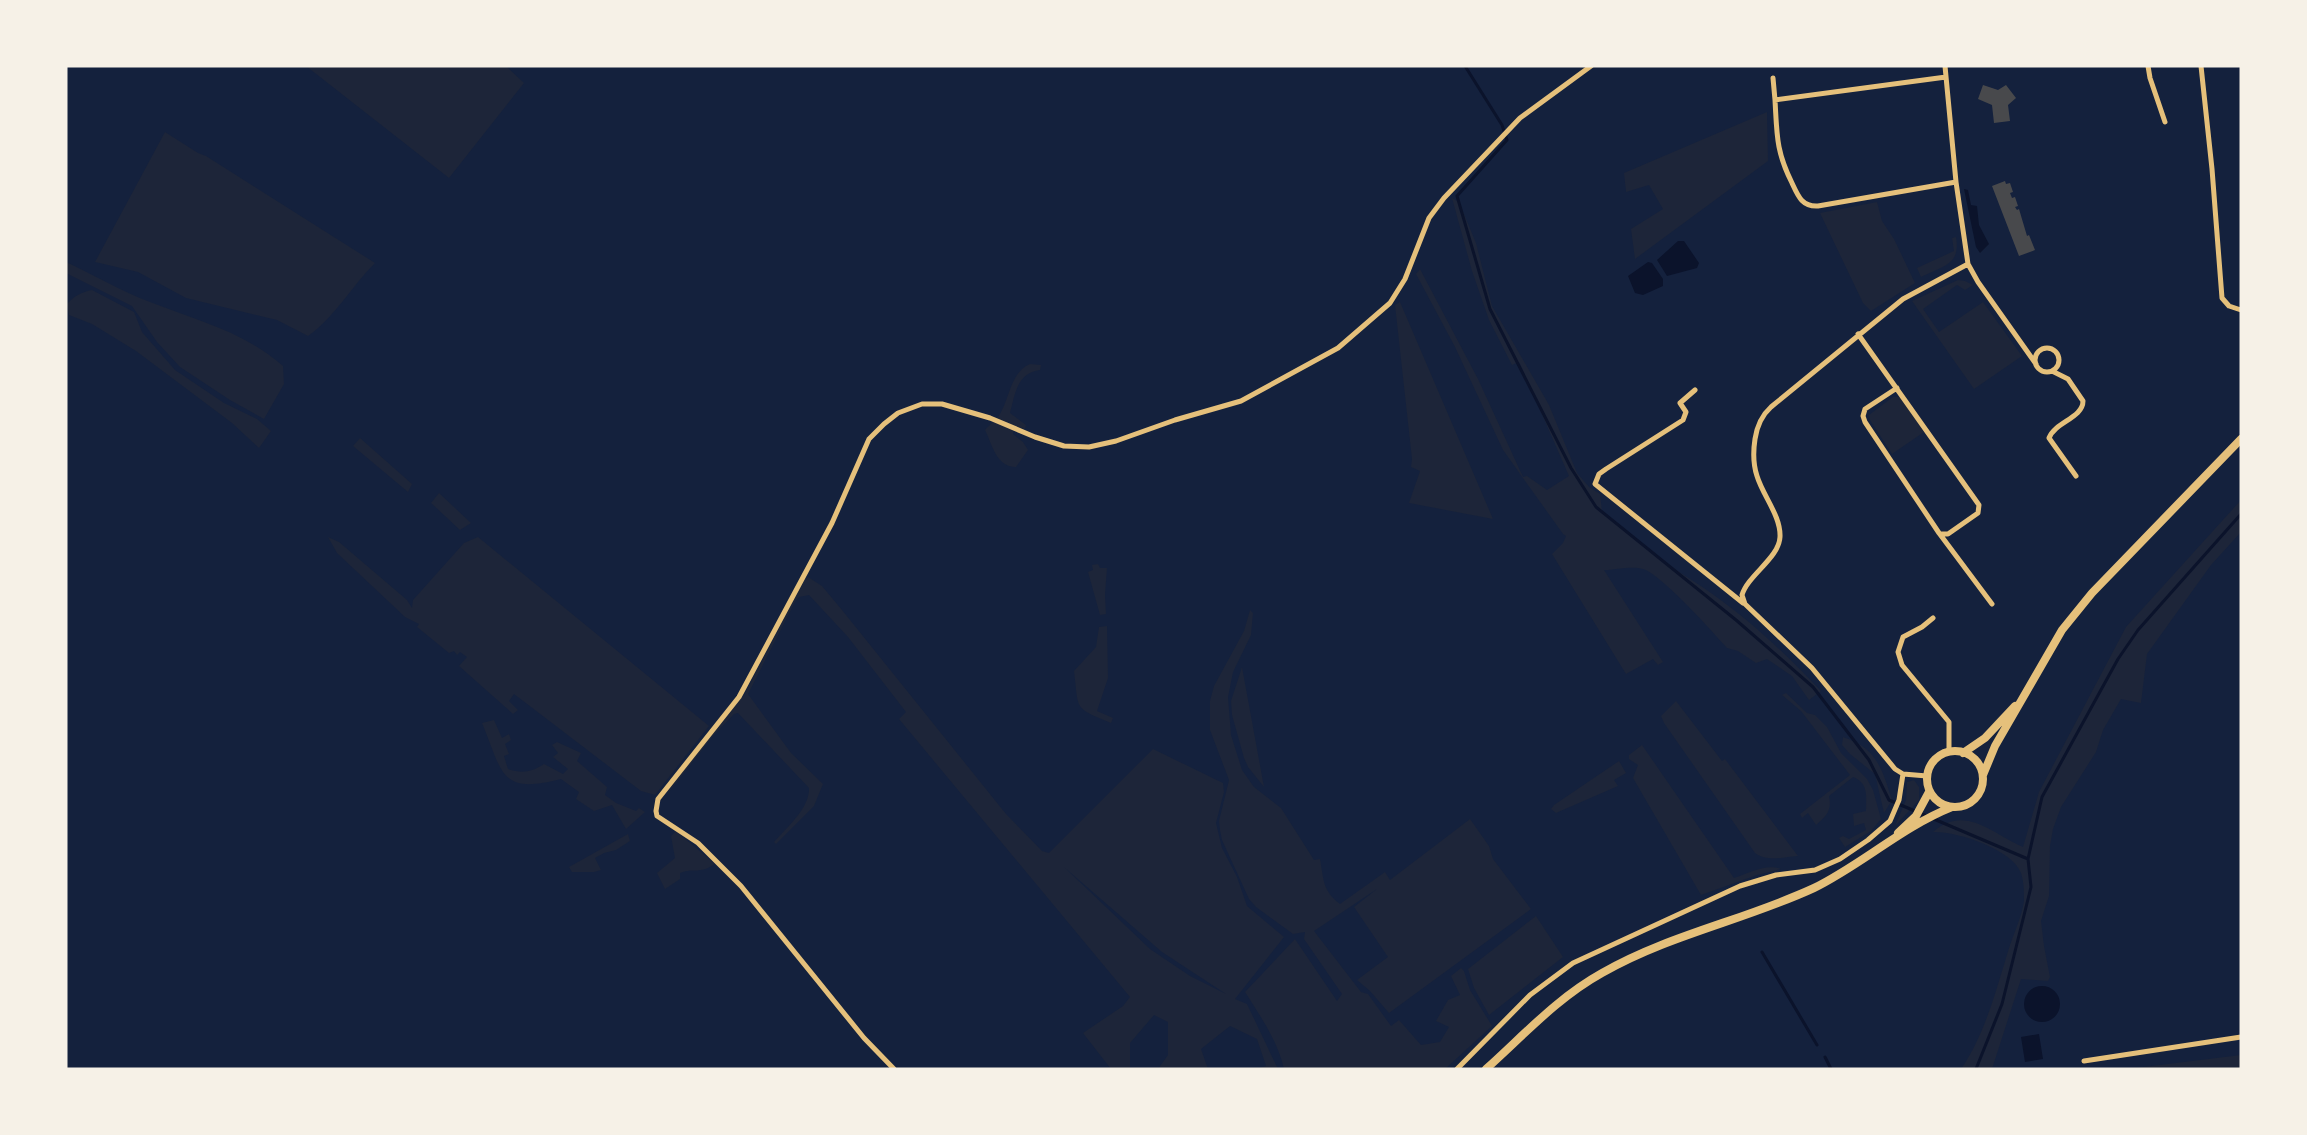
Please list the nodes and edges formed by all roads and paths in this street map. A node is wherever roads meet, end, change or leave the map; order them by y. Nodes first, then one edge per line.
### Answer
1 (1591, 66) edge
2 (1945, 66) edge
3 (2148, 66) edge
4 (2201, 66) edge
5 (1946, 77) junction
6 (1773, 78) dead end
7 (1775, 100) junction
8 (2165, 122) dead end
9 (1956, 182) junction
10 (1968, 264) junction
11 (2241, 310) edge
12 (1858, 334) junction
13 (2036, 364) junction
14 (2052, 371) junction
15 (1897, 388) junction
16 (1695, 390) dead end
17 (2241, 439) edge
18 (2076, 476) dead end
19 (1941, 534) junction
20 (1745, 604) junction
21 (1992, 604) dead end
22 (1934, 618) dead end
23 (2024, 696) junction
24 (1949, 752) junction
25 (1963, 753) junction
26 (1903, 774) junction
27 (1983, 775) junction
28 (1927, 776) junction
29 (1929, 792) junction
30 (1952, 807) junction
31 (1889, 842) junction
32 (2241, 1038) edge
33 (2084, 1061) dead end
34 (894, 1069) edge
35 (1457, 1069) edge
36 (1486, 1069) edge

1 - 34 street
2 - 5 street
3 - 8 street
4 - 11 street
5 - 7 street
5 - 9 street
6 - 7 street
7 - 9 street
9 - 10 street
10 - 12 street
10 - 13 street
12 - 15 street
12 - 20 street
13 - 14 street
13 - 14 street
14 - 18 street
15 - 19 street
15 - 19 street
16 - 20 street
17 - 23 main road
19 - 21 street
20 - 26 street
22 - 24 street
23 - 25 main road
23 - 27 main road
24 - 25 main road
24 - 28 main road
25 - 27 main road
26 - 28 street
26 - 35 street
27 - 30 main road
28 - 29 main road
29 - 30 main road
29 - 31 main road
30 - 31 main road
31 - 36 main road
32 - 33 street

